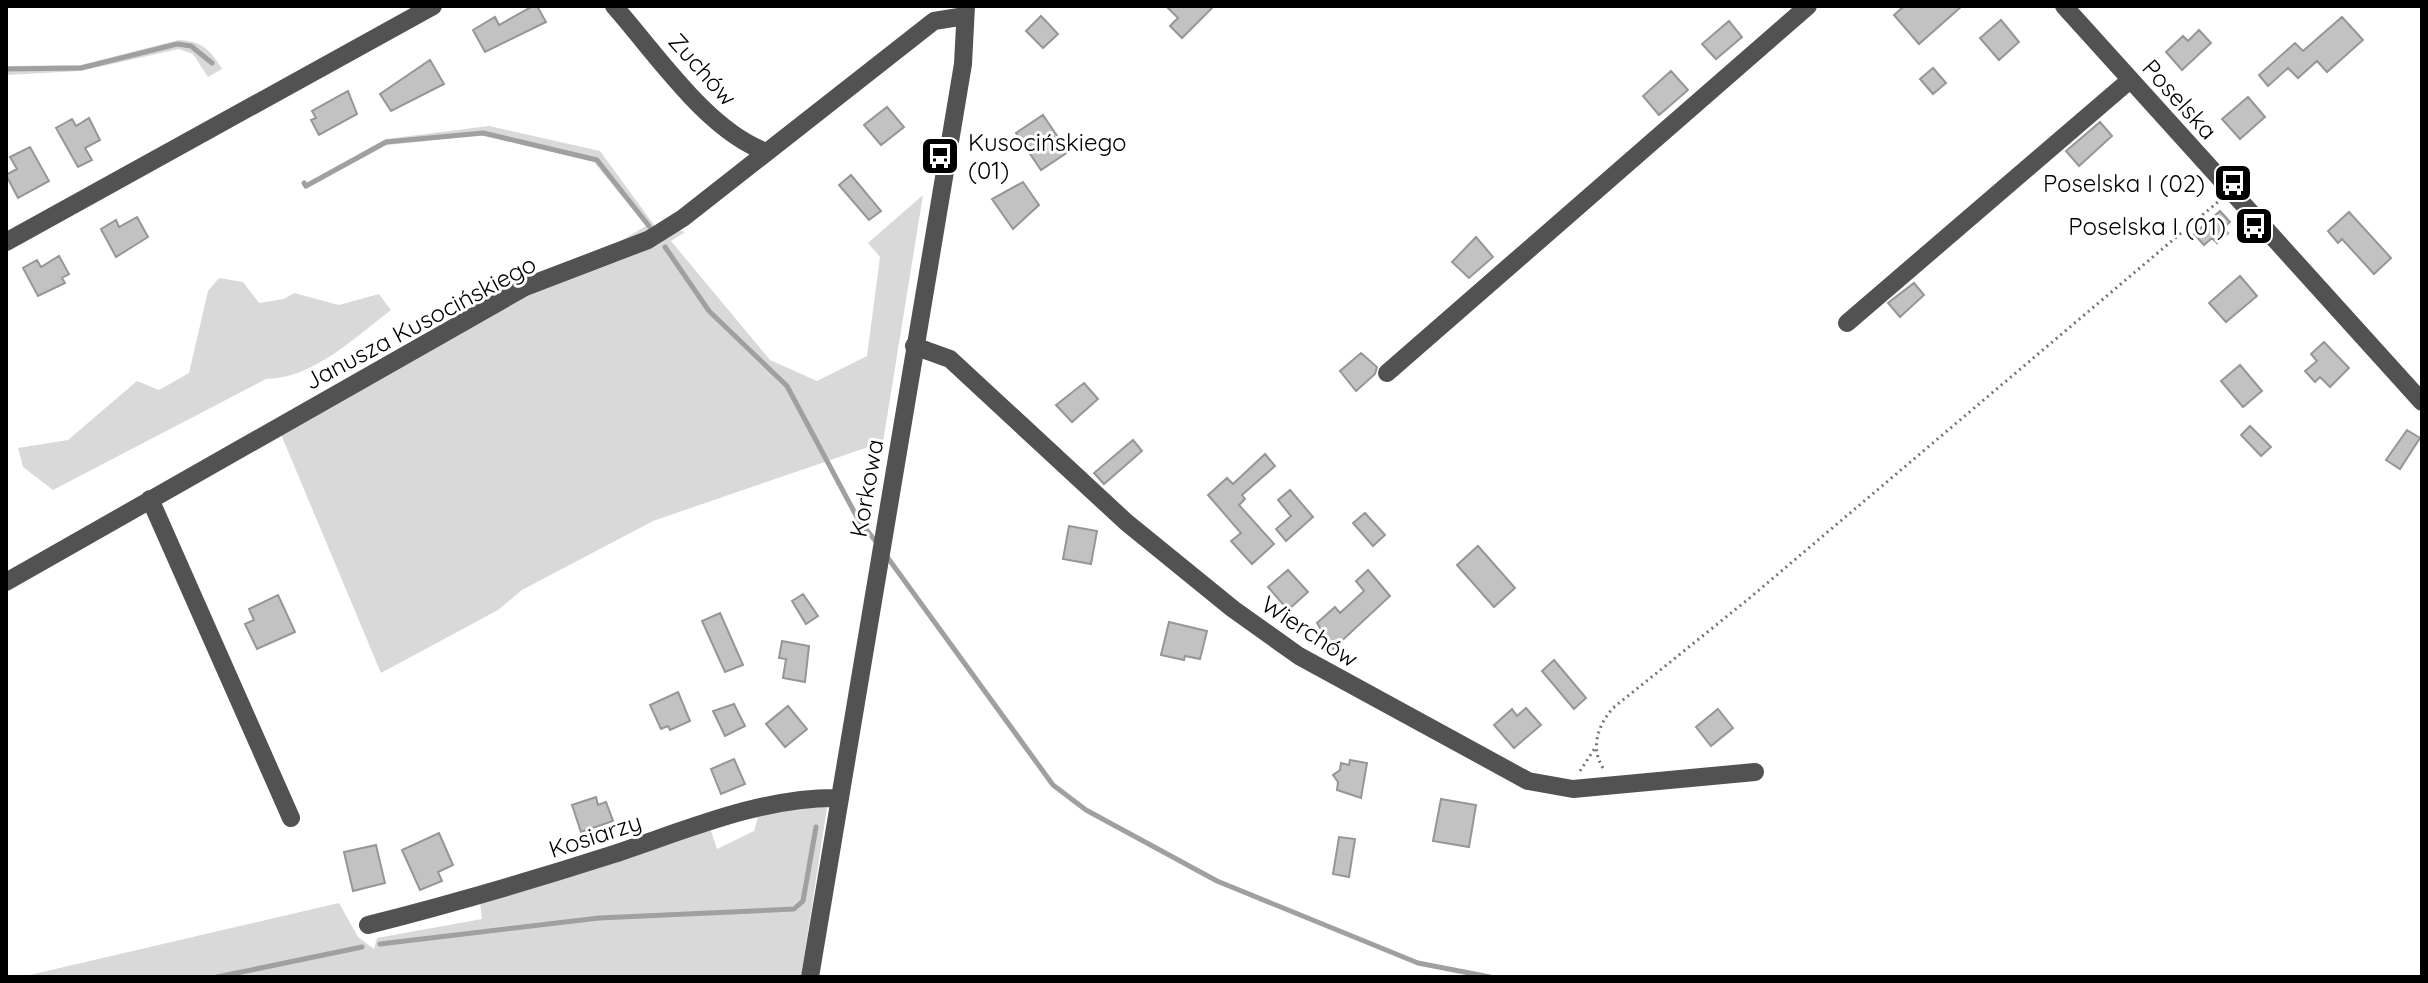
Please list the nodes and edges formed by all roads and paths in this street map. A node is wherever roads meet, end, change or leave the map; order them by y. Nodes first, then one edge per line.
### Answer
1 (433, 6) edge
2 (614, 6) edge
3 (1808, 6) edge
4 (2064, 6) edge
5 (965, 11) edge
6 (2130, 80) junction
7 (767, 152) junction
8 (2231, 191) junction
9 (6, 242) edge
10 (1847, 323) dead end
11 (914, 346) junction
12 (1387, 373) dead end
13 (2422, 402) edge
14 (150, 499) junction
15 (6, 582) edge
16 (1755, 772) dead end
17 (1622, 785) junction
18 (838, 798) junction
19 (291, 818) dead end
20 (368, 925) dead end
21 (810, 977) edge

1 - 9 street
2 - 7 street, Zuchów
3 - 12 street
4 - 6 street, Poselska
5 - 7 street, Janusza Kusocińskiego
5 - 11 street, Korkowa
6 - 8 street, Poselska
6 - 10 street
7 - 14 street, Janusza Kusocińskiego
8 - 13 street, Poselska
8 - 17 path
11 - 17 street, Wierchów
11 - 18 street, Korkowa
14 - 15 street, Janusza Kusocińskiego
14 - 19 street
16 - 17 street, Wierchów
18 - 20 street, Kosiarzy
18 - 21 street, Korkowa

